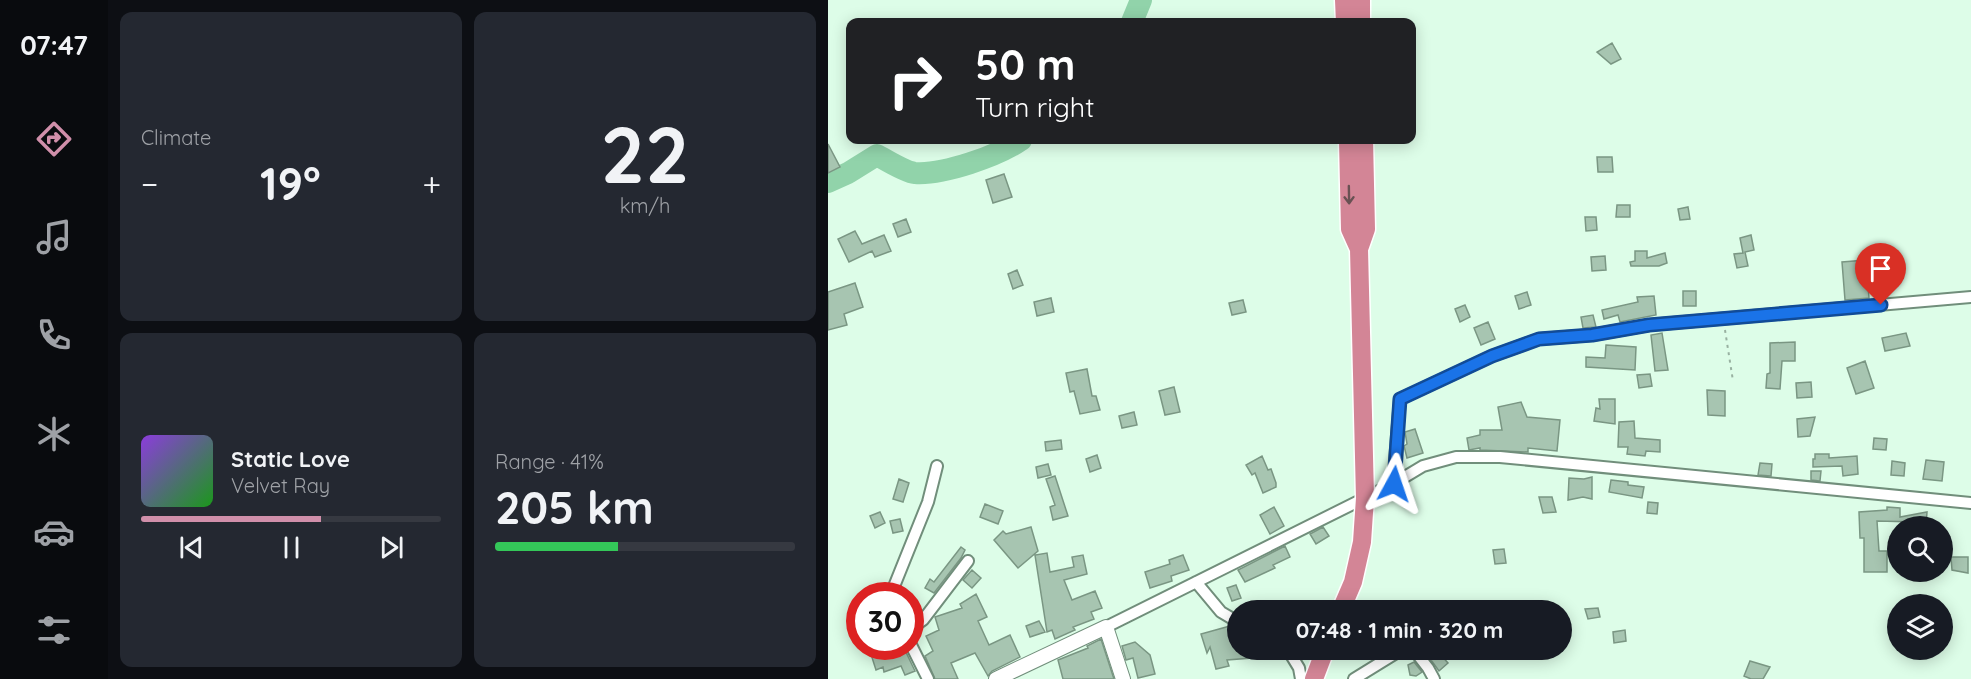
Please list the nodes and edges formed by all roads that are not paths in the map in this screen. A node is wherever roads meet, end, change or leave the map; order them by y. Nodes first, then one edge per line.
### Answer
1 (1344, 0) edge
2 (1361, 0) edge
3 (1345, 18) edge
4 (1361, 18) edge
5 (1348, 144) edge
6 (1364, 144) edge
7 (1359, 249) junction
8 (1971, 297) edge
9 (937, 466) dead end
10 (1394, 484) junction
11 (1365, 498) junction
12 (1971, 502) edge
13 (968, 561) dead end
14 (896, 582) edge
15 (1196, 582) junction
16 (1345, 600) edge
17 (1227, 616) edge
18 (924, 619) edge
19 (1106, 627) junction
20 (918, 660) edge
21 (1294, 660) edge
22 (1321, 660) edge
23 (1385, 660) edge
24 (1422, 660) edge
25 (928, 679) edge
26 (996, 679) edge
27 (1123, 679) edge
28 (1301, 679) edge
29 (1314, 679) edge
30 (1354, 679) edge
31 (1434, 679) edge

1 - 3 highway
2 - 4 highway
5 -> 7 highway
6 - 7 highway
7 - 11 highway
8 - 10 street
9 - 14 street
10 - 11 street
10 - 12 street
11 - 15 street
11 - 16 highway
13 - 18 street
15 - 17 street
15 - 19 street
19 - 26 street
19 - 27 street
20 - 25 street
21 - 28 street
22 - 29 highway
23 - 30 street
24 - 31 street

